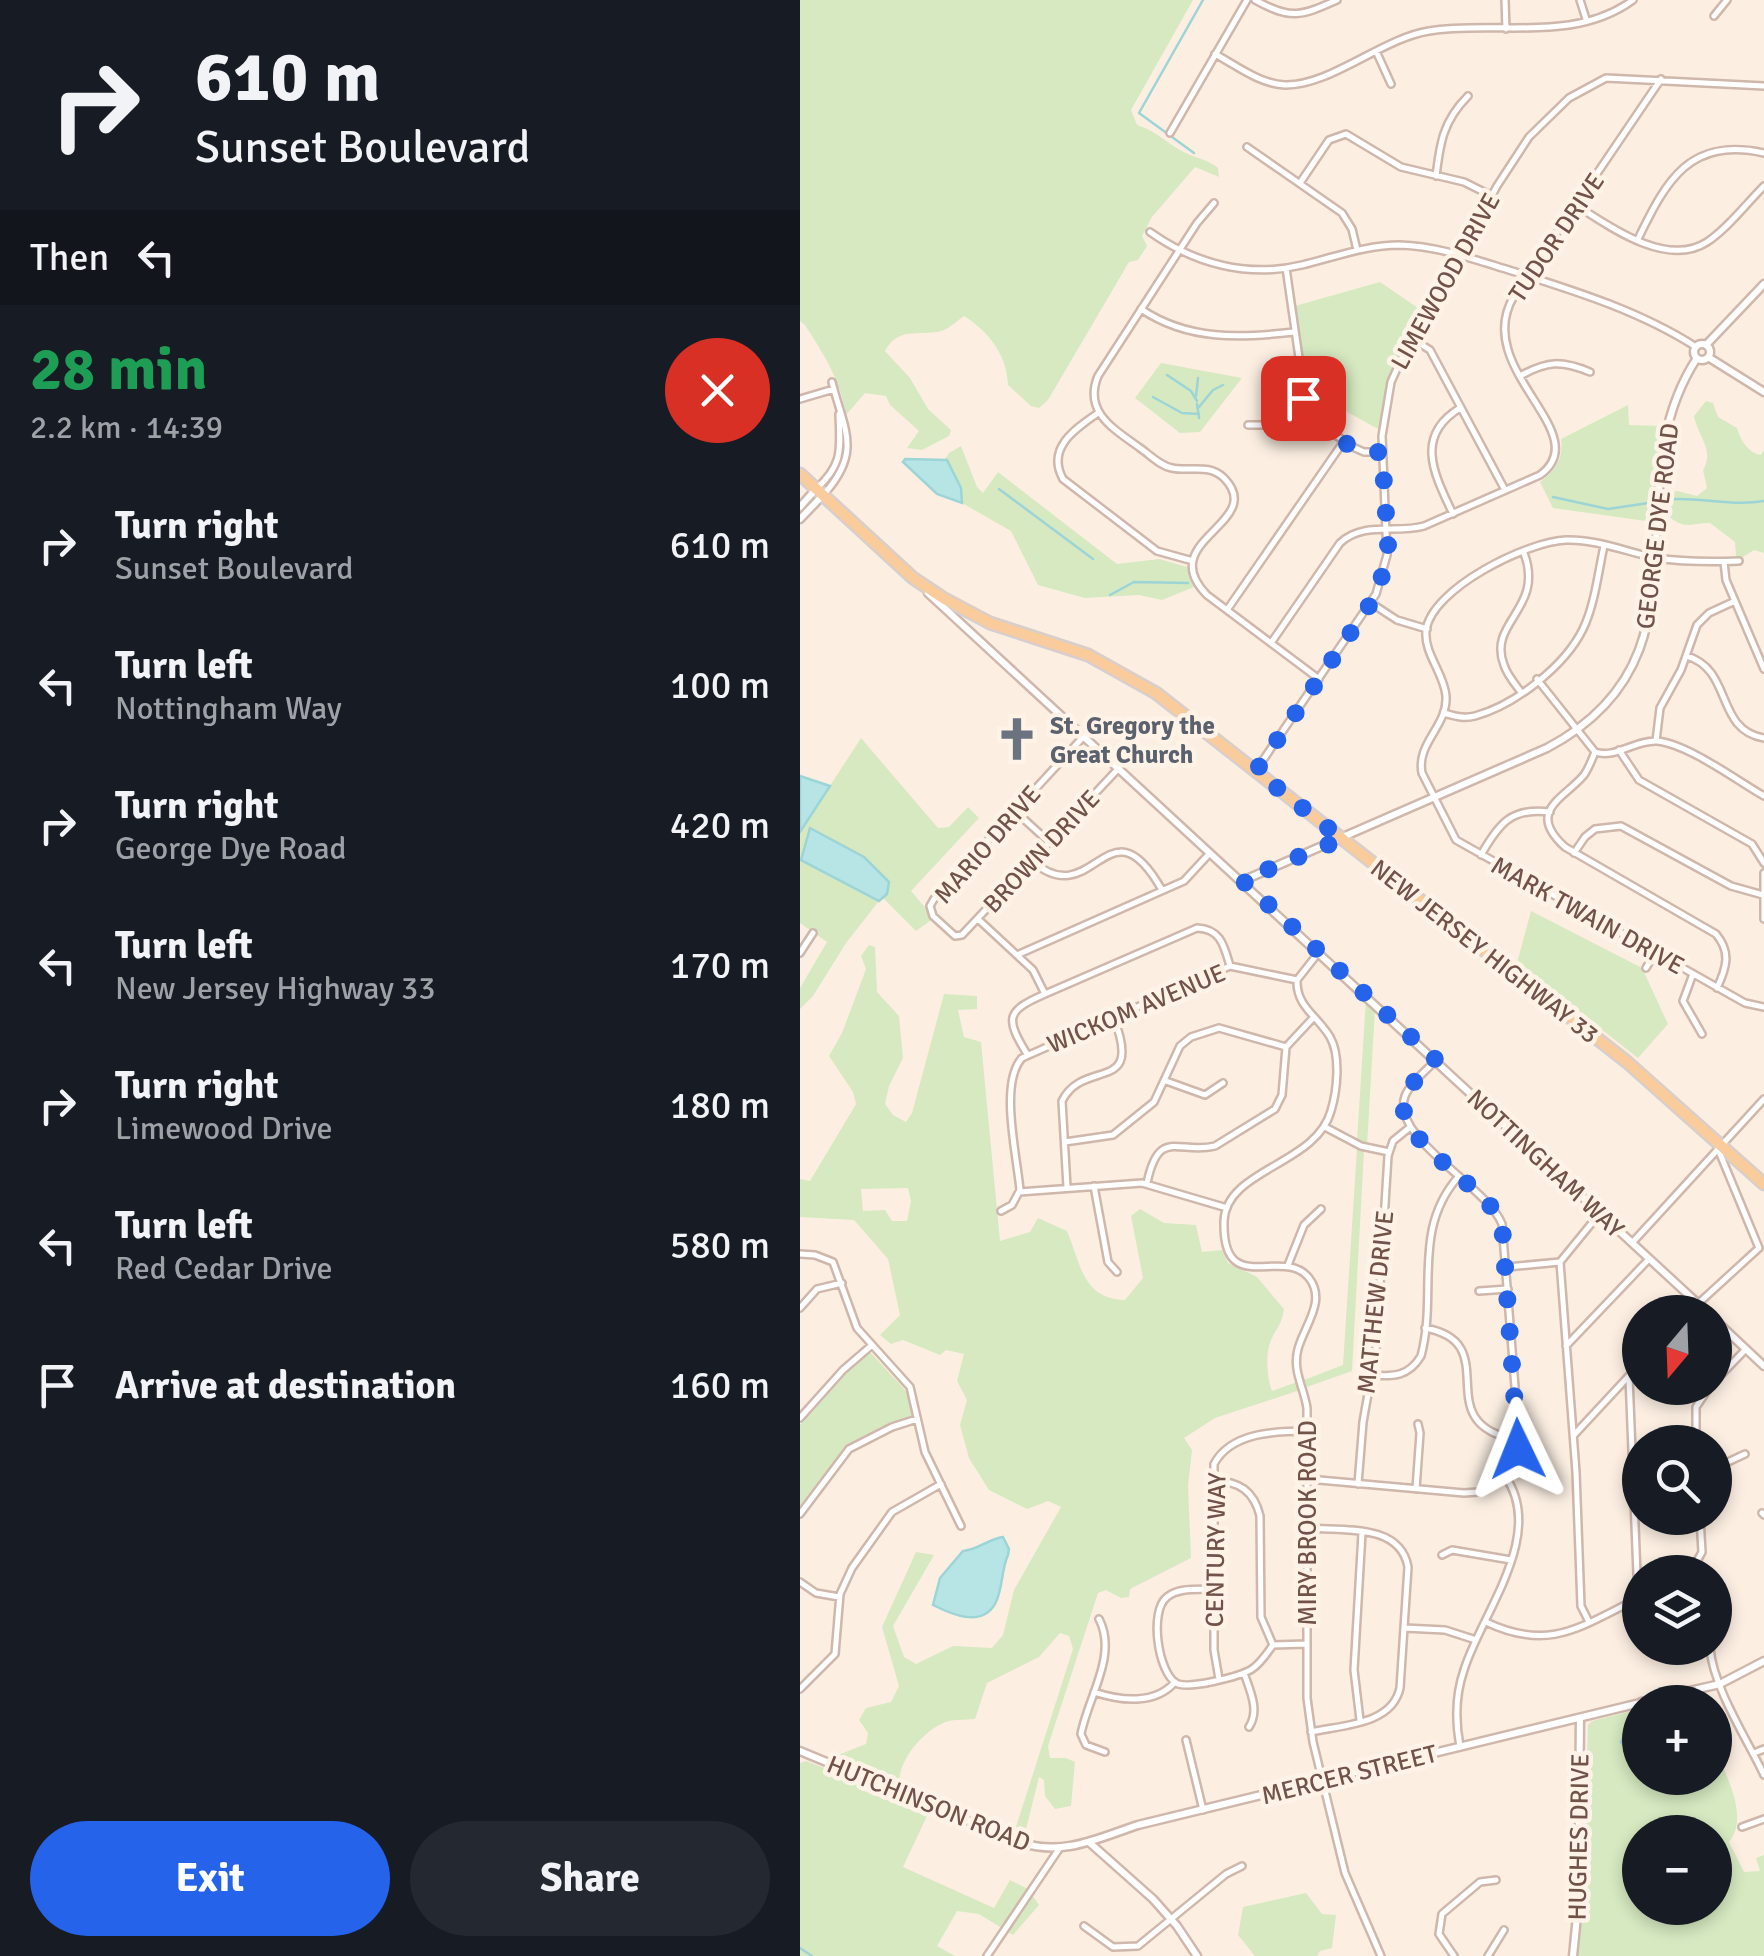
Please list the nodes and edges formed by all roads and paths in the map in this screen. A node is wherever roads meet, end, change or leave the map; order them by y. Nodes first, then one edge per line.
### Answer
1 (1246, 0) edge
2 (1256, 0) edge
3 (1337, 0) edge
4 (1506, 0) edge
5 (1580, 0) edge
6 (1633, 0) edge
7 (1727, 0) edge
8 (1714, 16) dead end
9 (1586, 20) junction
10 (1506, 29) junction
11 (1376, 51) junction
12 (1215, 54) junction
13 (1662, 80) junction
14 (1391, 84) dead end
15 (1764, 86) edge
16 (1468, 96) dead end
17 (1170, 133) dead end
18 (1248, 147) dead end
19 (1764, 154) edge
20 (1436, 176) junction
21 (1300, 182) junction
22 (1764, 186) edge
23 (1492, 196) junction
24 (1214, 204) dead end
25 (1576, 205) junction
26 (1150, 232) dead end
27 (1638, 239) junction
28 (1180, 250) junction
29 (1357, 250) junction
30 (1460, 256) junction
31 (1286, 268) junction
32 (1528, 276) junction
33 (1764, 284) edge
34 (1141, 309) junction
35 (1294, 332) junction
36 (1411, 338) junction
37 (1706, 345) junction
38 (1696, 347) junction
39 (1708, 357) junction
40 (1697, 358) junction
41 (1590, 372) dead end
42 (1520, 376) junction
43 (1764, 392) edge
44 (800, 399) edge
45 (1306, 406) junction
46 (1460, 407) junction
47 (1098, 413) junction
48 (1248, 425) dead end
49 (1344, 441) junction
50 (1382, 452) junction
51 (800, 474) edge
52 (1505, 490) junction
53 (819, 492) junction
54 (800, 506) edge
55 (1452, 514) junction
56 (800, 518) edge
57 (1387, 530) junction
58 (1604, 546) junction
59 (1524, 552) junction
60 (1656, 558) junction
61 (1193, 561) junction
62 (1724, 562) junction
63 (1740, 562) dead end
64 (913, 578) junction
65 (1734, 602) junction
66 (1371, 603) junction
67 (1227, 610) junction
68 (990, 623) junction
69 (1426, 628) junction
70 (1271, 644) junction
71 (988, 646) junction
72 (1687, 656) junction
73 (1764, 670) edge
74 (1319, 679) junction
75 (1538, 679) junction
76 (1521, 692) junction
77 (1444, 713) junction
78 (1576, 731) junction
79 (1085, 735) junction
80 (1764, 738) edge
81 (1656, 741) junction
82 (1619, 750) junction
83 (1595, 752) junction
84 (1120, 767) junction
85 (1256, 771) junction
86 (1764, 796) edge
87 (1434, 798) junction
88 (1015, 811) junction
89 (1550, 812) junction
90 (1342, 839) junction
91 (1049, 842) junction
92 (1211, 852) junction
93 (1574, 853) junction
94 (1481, 854) junction
95 (1032, 861) junction
96 (1764, 863) edge
97 (1764, 874) edge
98 (1242, 880) junction
99 (1162, 890) junction
100 (1762, 895) edge
101 (978, 919) junction
102 (1764, 919) edge
103 (812, 933) dead end
104 (962, 936) joint
105 (800, 952) edge
106 (1319, 952) junction
107 (1655, 953) junction
108 (1017, 955) junction
109 (1230, 966) junction
110 (1646, 968) dead end
111 (1693, 974) junction
112 (1297, 980) junction
113 (1717, 988) junction
114 (1045, 994) junction
115 (1764, 1007) edge
116 (1113, 1016) junction
117 (1312, 1018) junction
118 (1702, 1034) dead end
119 (1286, 1047) junction
120 (1027, 1054) junction
121 (1436, 1060) junction
122 (1166, 1080) junction
123 (1223, 1082) dead end
124 (1764, 1099) edge
125 (1325, 1127) junction
126 (1409, 1128) junction
127 (1065, 1142) junction
128 (1720, 1147) junction
129 (1389, 1152) junction
130 (1459, 1176) junction
131 (1147, 1183) junction
132 (1764, 1184) edge
133 (1094, 1186) junction
134 (1068, 1188) junction
135 (1019, 1192) junction
136 (1226, 1208) junction
137 (1322, 1209) dead end
138 (1000, 1211) dead end
139 (1600, 1214) junction
140 (1632, 1243) junction
141 (800, 1254) edge
142 (1648, 1259) junction
143 (1560, 1262) junction
144 (1288, 1265) junction
145 (1506, 1267) junction
146 (1117, 1272) dead end
147 (842, 1283) junction
148 (1508, 1290) junction
149 (1479, 1291) dead end
150 (1687, 1295) edge
151 (1707, 1295) edge
152 (800, 1308) edge
153 (1424, 1328) junction
154 (1732, 1336) edge
155 (872, 1345) junction
156 (1566, 1346) junction
157 (1746, 1349) junction
158 (1732, 1364) edge
159 (1764, 1366) edge
160 (1372, 1374) junction
161 (1622, 1383) edge
162 (1629, 1405) edge
163 (800, 1418) edge
164 (916, 1420) junction
165 (1418, 1424) dead end
166 (1308, 1431) junction
167 (1573, 1436) junction
168 (1519, 1440) junction
169 (1745, 1454) dead end
170 (1732, 1460) edge
171 (1505, 1476) junction
172 (1308, 1480) junction
173 (1213, 1481) junction
174 (941, 1484) junction
175 (1358, 1484) junction
176 (1416, 1489) junction
177 (800, 1514) edge
178 (961, 1526) dead end
179 (1308, 1528) junction
180 (1362, 1532) junction
181 (1442, 1555) dead end
182 (1637, 1555) edge
183 (1512, 1560) junction
184 (800, 1582) edge
185 (1213, 1589) junction
186 (839, 1597) junction
187 (1622, 1607) edge
188 (1099, 1619) dead end
189 (1486, 1622) junction
190 (1590, 1622) junction
191 (1404, 1628) junction
192 (1476, 1640) junction
193 (1307, 1644) junction
194 (1273, 1645) junction
195 (1764, 1661) edge
196 (1712, 1665) edge
197 (1244, 1673) junction
198 (800, 1676) edge
199 (1219, 1679) junction
200 (808, 1682) junction
201 (1175, 1682) junction
202 (1720, 1684) junction
203 (1716, 1685) edge
204 (800, 1690) edge
205 (1094, 1692) junction
206 (1622, 1708) edge
207 (1580, 1718) junction
208 (1360, 1720) junction
209 (1249, 1728) dead end
210 (1311, 1732) junction
211 (1186, 1740) dead end
212 (1460, 1746) junction
213 (1764, 1749) edge
214 (800, 1751) edge
215 (1105, 1752) dead end
216 (1754, 1753) junction
217 (1764, 1775) edge
218 (1322, 1780) junction
219 (1203, 1810) junction
220 (1764, 1819) edge
221 (1742, 1827) dead end
222 (1090, 1843) junction
223 (1059, 1849) junction
224 (1242, 1866) dead end
225 (1496, 1880) dead end
226 (1172, 1919) junction
227 (1084, 1926) dead end
228 (1504, 1930) dead end
229 (988, 1956) edge
230 (1197, 1956) edge
231 (1381, 1956) edge
232 (1454, 1956) edge
233 (1488, 1956) edge
234 (1573, 1956) edge

1 - 12 street
2 - 3 street
4 - 10 street
5 - 9 street
6 - 9 street
7 - 8 street
9 - 10 street
10 - 11 street
11 - 12 street
11 - 14 street
12 - 17 street
13 - 15 street, LIMEWOOD DRIVE
13 - 23 street, LIMEWOOD DRIVE
13 - 25 street, TUDOR DRIVE
16 - 20 street
18 - 21 street
19 - 27 street
20 - 21 street
20 - 23 street
21 - 29 street
22 - 27 street
23 - 30 street, LIMEWOOD DRIVE
24 - 28 street
25 - 27 street
25 - 32 street, TUDOR DRIVE
26 - 28 street
28 - 31 street
28 - 34 street
29 - 30 street
29 - 31 street
30 - 32 street
30 - 36 street, LIMEWOOD DRIVE
31 - 35 street
32 - 38 street
32 - 42 street, TUDOR DRIVE
33 - 37 street
34 - 35 street
34 - 47 street
35 - 45 street
36 - 46 street
36 - 50 street, LIMEWOOD DRIVE
37 - 38 street
37 - 39 street
38 - 40 street
39 - 40 street
39 - 43 street
40 - 60 street, GEORGE DYE ROAD
41 - 42 street
42 - 52 street, TUDOR DRIVE
44 - 53 street
45 - 48 street
45 - 49 street
46 - 52 street
46 - 55 street
47 - 61 street
47 - 61 street
49 - 50 street
49 - 67 street
50 - 57 street, LIMEWOOD DRIVE
51 - 53 main road, NEW JERSEY HIGHWAY 33
52 - 55 street, TUDOR DRIVE
53 - 54 street
53 - 56 street
53 - 64 main road, NEW JERSEY HIGHWAY 33
55 - 57 street, TUDOR DRIVE
57 - 66 street, LIMEWOOD DRIVE
57 - 70 street, TUDOR DRIVE
58 - 59 street
58 - 60 street
58 - 75 street
59 - 69 street
59 - 76 street
60 - 62 street
60 - 78 street, GEORGE DYE ROAD
61 - 67 street
62 - 63 street
62 - 65 street
64 - 68 main road, NEW JERSEY HIGHWAY 33
64 - 71 street, NOTTINGHAM WAY
65 - 72 street
65 - 73 street
66 - 69 street
66 - 74 street, LIMEWOOD DRIVE
67 - 70 street
68 - 71 street
68 - 85 main road, NEW JERSEY HIGHWAY 33
69 - 77 street
70 - 74 street
71 - 79 street, NOTTINGHAM WAY
72 - 80 street
72 - 81 street
74 - 85 street, LIMEWOOD DRIVE
75 - 76 street
75 - 78 street
76 - 77 street
77 - 87 street, MARK TWAIN DRIVE
78 - 83 street
78 - 87 street, GEORGE DYE ROAD
79 - 84 street, NOTTINGHAM WAY
79 - 88 street, MARIO DRIVE
81 - 82 street
81 - 86 street
82 - 83 street
82 - 96 street
83 - 89 street
84 - 91 street, BROWN DRIVE
84 - 92 street, NOTTINGHAM WAY
85 - 90 main road, NEW JERSEY HIGHWAY 33
87 - 90 street, GEORGE DYE ROAD
87 - 94 street, MARK TWAIN DRIVE
88 - 91 street
88 - 104 street, MARIO DRIVE
89 - 93 street
89 - 94 street
90 - 98 street, GEORGE DYE ROAD
90 - 128 main road, NEW JERSEY HIGHWAY 33
91 - 95 street, BROWN DRIVE
92 - 98 street, NOTTINGHAM WAY
92 - 99 street
93 - 100 street
93 - 113 street
94 - 107 street, MARK TWAIN DRIVE
95 - 99 street
95 - 101 street, BROWN DRIVE
97 - 100 street
98 - 106 street, NOTTINGHAM WAY
99 - 108 street
100 - 102 street
101 - 104 street, BROWN DRIVE
101 - 108 street
103 - 105 street
106 - 112 street
106 - 121 street, NOTTINGHAM WAY
107 - 110 street
107 - 111 street, MARK TWAIN DRIVE
108 - 114 street
109 - 112 street, WICKOM AVENUE
109 - 114 street
109 - 116 street, WICKOM AVENUE
111 - 113 street, MARK TWAIN DRIVE
111 - 118 street
112 - 117 street
113 - 115 street, MARK TWAIN DRIVE
114 - 120 street
116 - 120 street, WICKOM AVENUE
116 - 127 street
117 - 119 street
117 - 125 street
119 - 122 street
119 - 131 street
120 - 135 street, WICKOM AVENUE
121 - 126 street
121 - 139 street, NOTTINGHAM WAY
122 - 123 street
122 - 127 street
124 - 128 street
125 - 129 street
125 - 136 street
126 - 129 street
126 - 130 street
127 - 134 street
128 - 132 main road, NEW JERSEY HIGHWAY 33
128 - 140 street
128 - 151 street
129 - 160 street, MATTHEW DRIVE
130 - 145 street
130 - 153 street
131 - 133 street
131 - 136 street
133 - 134 street
133 - 146 street
134 - 135 street
135 - 138 street
136 - 144 street
137 - 144 street
139 - 140 street, NOTTINGHAM WAY
139 - 143 street
140 - 142 street, NOTTINGHAM WAY
141 - 147 street
142 - 150 street, NOTTINGHAM WAY
142 - 156 street
143 - 145 street
143 - 156 street
144 - 166 street, MIRY BROOK ROAD
145 - 148 street
147 - 152 street
147 - 155 street
148 - 149 street
148 - 168 street
153 - 160 street
153 - 168 street
154 - 157 street
155 - 163 street
155 - 164 street
156 - 167 street
157 - 158 street
157 - 159 street
160 - 175 street, MATTHEW DRIVE
161 - 167 street
162 - 182 street
164 - 174 street
164 - 177 street
165 - 176 street
166 - 172 street, MIRY BROOK ROAD
166 - 173 street, CENTURY WAY
167 - 190 street
168 - 171 street
169 - 170 street
171 - 176 street
171 - 183 street
172 - 175 street
172 - 179 street, MIRY BROOK ROAD
173 - 185 street, CENTURY WAY
173 - 194 street
174 - 178 street
174 - 186 street
175 - 176 street
179 - 180 street
179 - 193 street, MIRY BROOK ROAD
180 - 191 street
180 - 208 street
181 - 183 street
183 - 189 street
184 - 186 street
185 - 199 street, CENTURY WAY
185 - 201 street
186 - 200 street
187 - 190 street
188 - 205 street
189 - 190 street
189 - 192 street
191 - 192 street
191 - 208 street
192 - 212 street
193 - 194 street
193 - 210 street, MIRY BROOK ROAD
194 - 197 street
195 - 202 street, MERCER STREET
196 - 202 street
197 - 199 street
197 - 209 street
198 - 200 street
199 - 201 street
200 - 204 street
201 - 205 street
202 - 203 street, MERCER STREET
202 - 216 street
205 - 215 street
206 - 207 street, MERCER STREET
207 - 212 street, MERCER STREET
207 - 234 street, HUGHES DRIVE
208 - 210 street
210 - 218 street, MIRY BROOK ROAD
211 - 219 street
212 - 218 street, MERCER STREET
213 - 216 street
214 - 223 street, HUTCHINSON ROAD
216 - 217 street
218 - 219 street, MERCER STREET
218 - 231 street, MIRY BROOK ROAD
219 - 222 street, MERCER STREET
220 - 221 street
222 - 223 street, MERCER STREET
222 - 226 street
223 - 229 street
224 - 226 street
225 - 232 street
226 - 227 street
226 - 230 street
228 - 233 street

